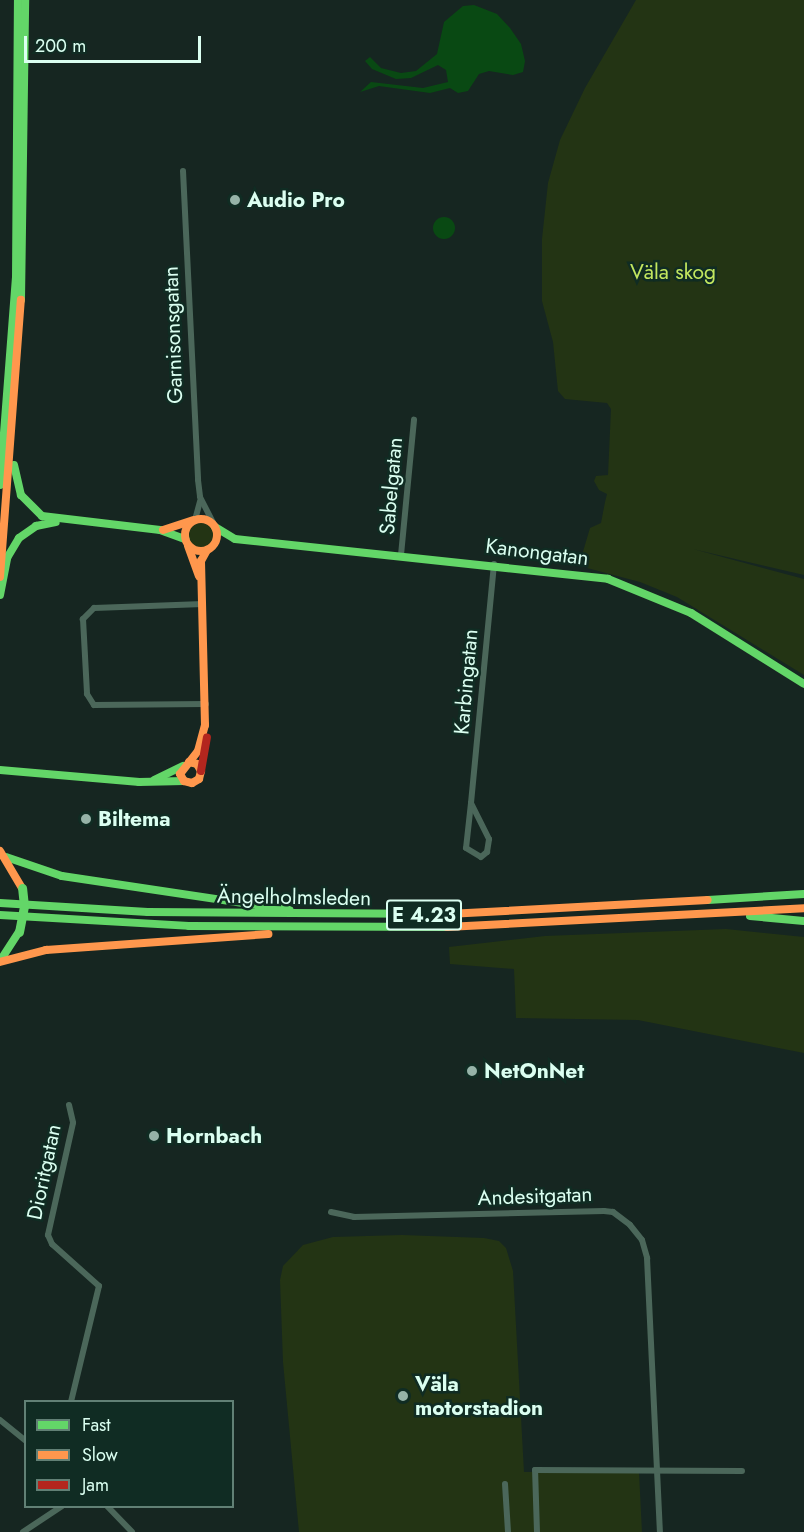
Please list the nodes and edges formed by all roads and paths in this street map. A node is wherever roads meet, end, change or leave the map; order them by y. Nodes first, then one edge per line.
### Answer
1 (18, 0) edge
2 (25, 0) edge
3 (183, 171) dead end
4 (16, 396) junction
5 (414, 420) dead end
6 (6, 421) junction
7 (0, 450) edge
8 (0, 485) edge
9 (200, 497) junction
10 (194, 520) junction
11 (68, 522) junction
12 (214, 526) junction
13 (160, 530) junction
14 (240, 540) junction
15 (185, 541) junction
16 (209, 549) junction
17 (401, 555) junction
18 (494, 564) junction
19 (0, 577) edge
20 (202, 588) junction
21 (0, 595) edge
22 (203, 604) junction
23 (804, 684) edge
24 (206, 704) junction
25 (205, 725) junction
26 (186, 764) junction
27 (0, 770) edge
28 (201, 771) junction
29 (151, 781) junction
30 (184, 781) junction
31 (471, 803) junction
32 (3, 852) edge
33 (804, 894) edge
34 (0, 903) edge
35 (804, 908) edge
36 (714, 912) junction
37 (0, 915) edge
38 (331, 916) junction
39 (804, 921) edge
40 (358, 928) junction
41 (0, 962) edge
42 (69, 1105) dead end
43 (331, 1212) dead end
44 (71, 1400) edge
45 (0, 1420) edge
46 (24, 1439) edge
47 (657, 1470) junction
48 (742, 1471) dead end
49 (505, 1484) dead end
50 (59, 1508) edge
51 (109, 1508) edge
52 (23, 1532) edge
53 (132, 1532) edge
54 (508, 1532) edge
55 (537, 1532) edge
56 (660, 1532) edge

1 - 6 main road
2 - 4 main road
3 - 9 street, Garnisonsgatan
4 - 11 main road
4 - 19 main road
5 - 17 street, Sabelgatan
6 - 7 main road
6 - 8 main road
9 - 10 street, Garnisonsgatan
9 - 12 street, Garnisonsgatan
10 - 12 main road
10 - 13 main road
10 - 15 main road
11 - 13 main road
11 - 21 main road
12 - 14 main road, Kanongatan
12 - 16 main road
13 - 15 main road
14 - 16 main road, Kanongatan
14 - 17 main road, Kanongatan
15 - 16 main road
15 - 20 main road
16 - 20 main road
17 - 18 main road, Kanongatan
18 - 23 main road, Kanongatan
18 - 31 street, Karbingatan
20 - 22 main road
22 - 24 main road
22 - 24 street
24 - 25 main road
25 - 26 main road
25 - 28 main road
26 - 28 main road
26 - 29 main road
26 - 30 main road
27 - 29 main road
28 - 30 main road
29 - 30 main road
31 - 31 street, Karbingatan
32 - 38 main road
32 - 41 main road, bridge
33 - 38 main road, Ängelholmsleden / E 4.23
34 - 38 main road, Ängelholmsleden / E 4.23
35 - 36 main road, E 4.23
36 - 39 main road
36 - 40 main road, Ängelholmsleden / E 4.23
37 - 40 main road, Ängelholmsleden / E 4.23
40 - 41 main road
42 - 44 street, Dioritgatan
43 - 47 street, Andesitgatan
45 - 46 street
47 - 48 street
47 - 55 street
47 - 56 street, Andesitgatan
49 - 54 street
50 - 52 street
51 - 53 street

